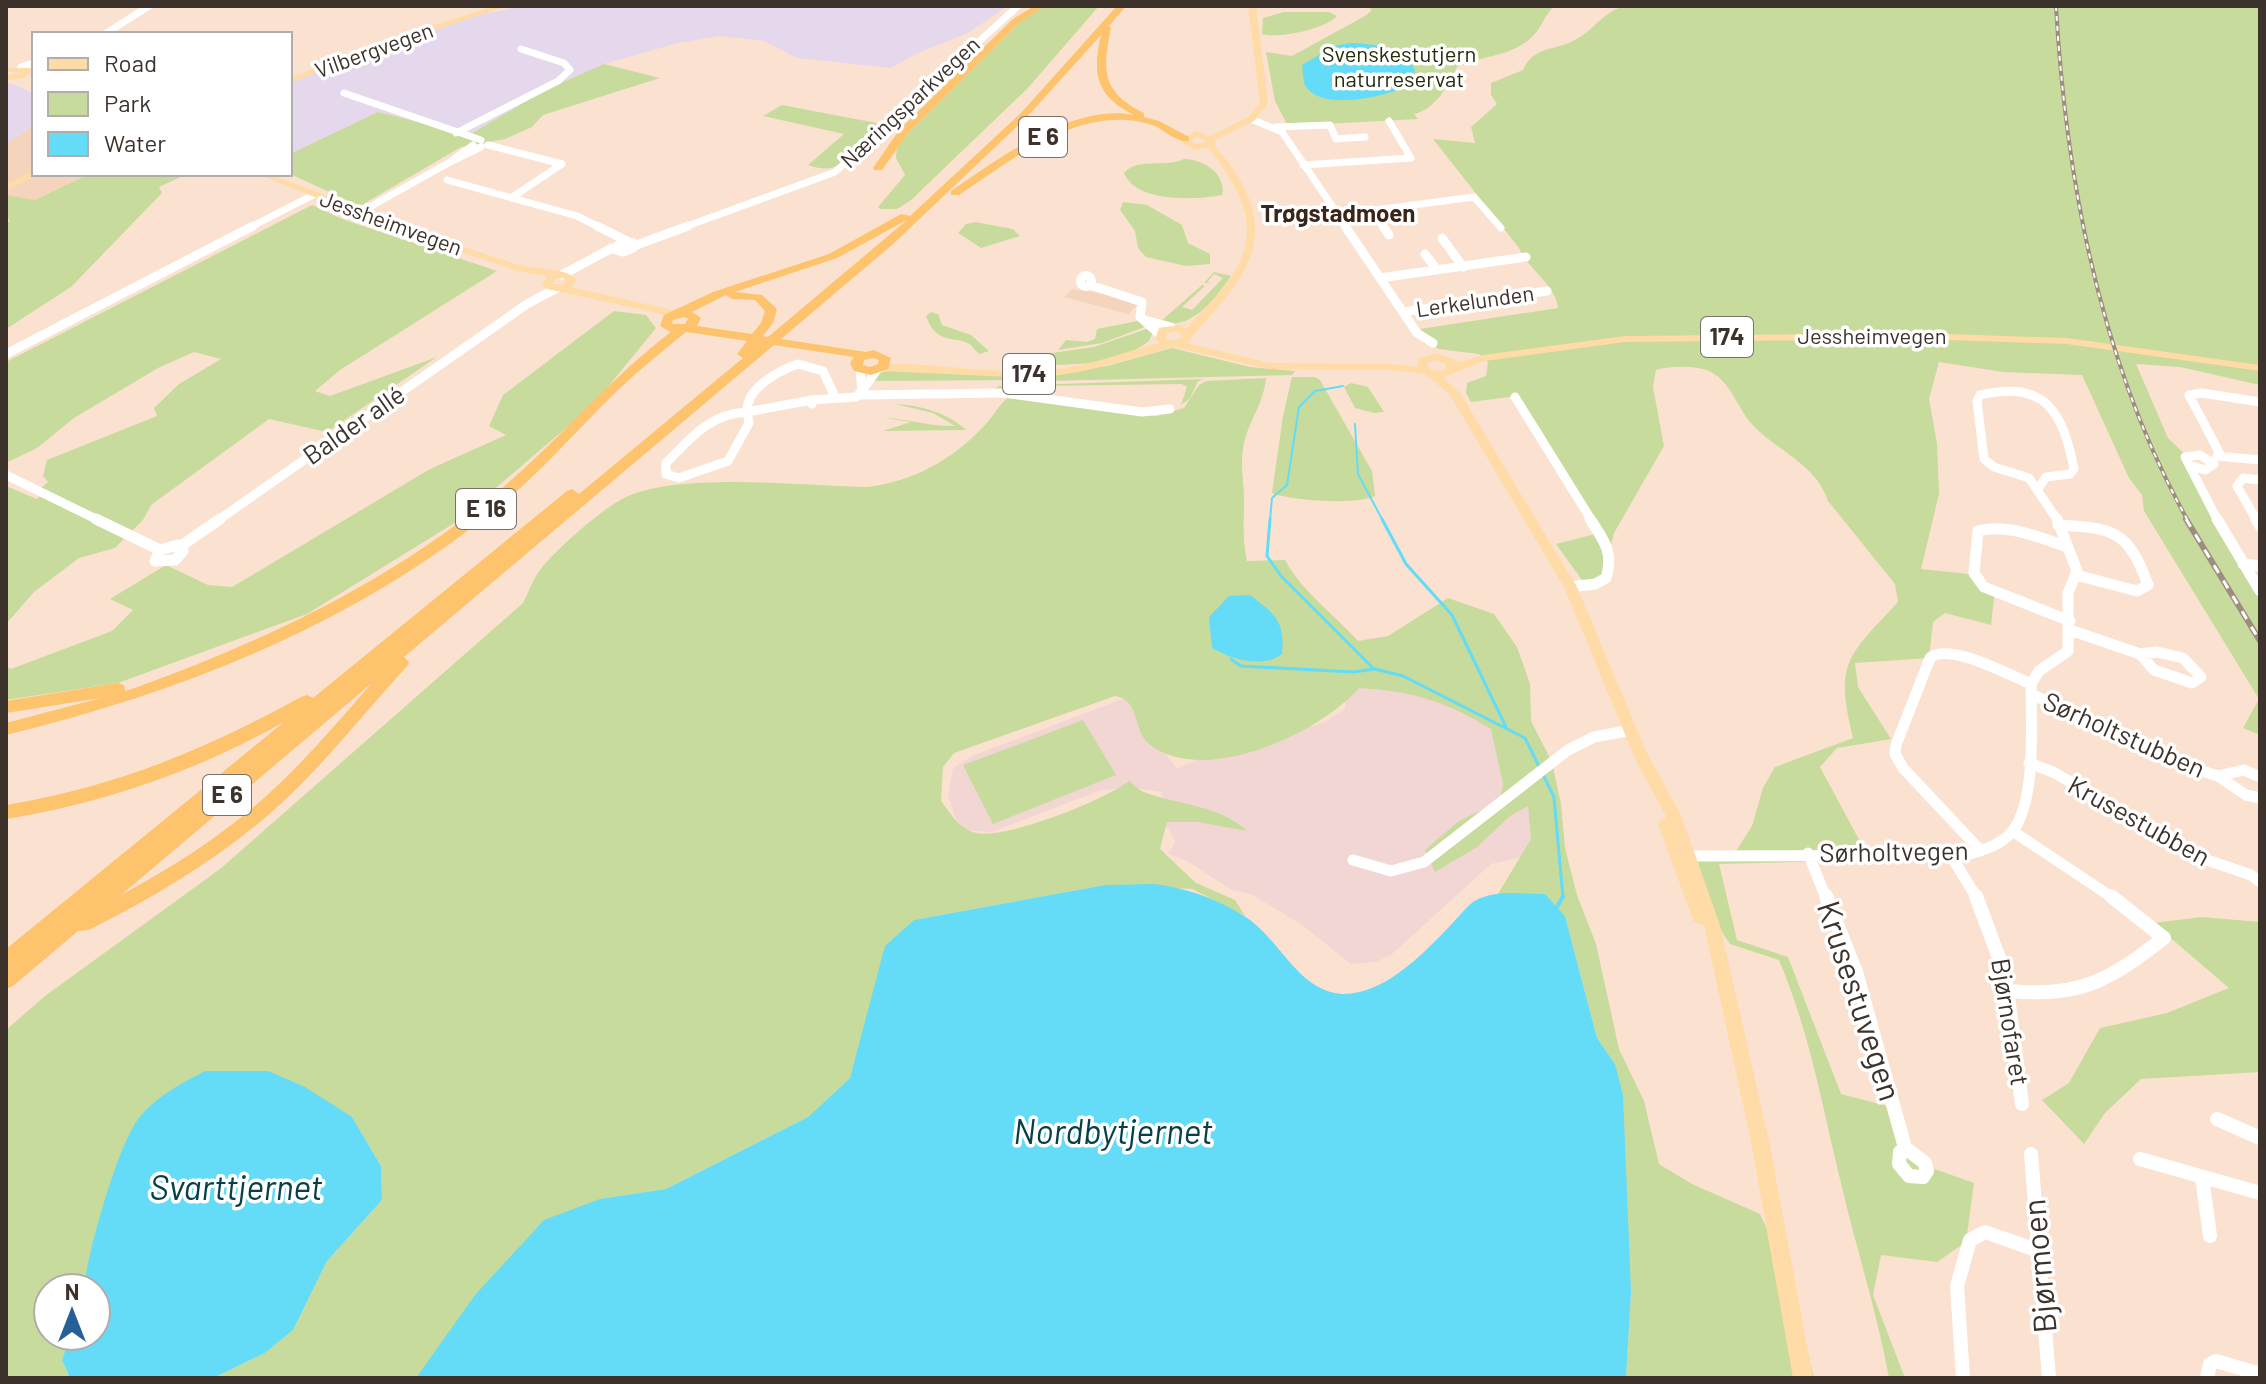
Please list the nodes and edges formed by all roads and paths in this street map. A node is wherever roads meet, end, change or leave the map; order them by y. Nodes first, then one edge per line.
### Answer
1 (149, 6) edge
2 (503, 6) edge
3 (1018, 6) edge
4 (1040, 6) edge
5 (1113, 6) edge
6 (1122, 6) edge
7 (1252, 6) edge
8 (1107, 24) junction
9 (108, 32) edge
10 (521, 49) dead end
11 (292, 80) edge
12 (344, 93) dead end
13 (1251, 119) junction
14 (1389, 121) dead end
15 (1276, 127) junction
16 (456, 134) junction
17 (1365, 137) dead end
18 (1200, 138) junction
19 (479, 144) junction
20 (1199, 147) junction
21 (1220, 158) junction
22 (1411, 158) junction
23 (1303, 165) junction
24 (1423, 166) dead end
25 (878, 168) dead end
26 (32, 175) edge
27 (267, 176) edge
28 (447, 180) dead end
29 (1331, 186) dead end
30 (6, 187) edge
31 (1320, 188) junction
32 (315, 196) junction
33 (511, 198) junction
34 (1371, 210) junction
35 (362, 214) junction
36 (1338, 215) junction
37 (911, 217) junction
38 (1501, 228) dead end
39 (609, 232) junction
40 (1389, 235) dead end
41 (1442, 238) dead end
42 (630, 243) junction
43 (615, 249) junction
44 (1425, 254) dead end
45 (1526, 257) dead end
46 (1463, 267) junction
47 (522, 269) junction
48 (1437, 270) junction
49 (566, 277) junction
50 (1380, 278) junction
51 (1090, 285) dead end
52 (553, 286) junction
53 (1547, 291) dead end
54 (599, 294) junction
55 (1403, 312) junction
56 (1204, 314) junction
57 (1144, 320) junction
58 (680, 321) junction
59 (1172, 327) junction
60 (1159, 335) junction
61 (1188, 336) junction
62 (1433, 343) dead end
63 (1174, 344) junction
64 (6, 354) edge
65 (743, 354) junction
66 (1222, 357) junction
67 (1444, 357) junction
68 (1483, 358) junction
69 (860, 364) junction
70 (881, 366) junction
71 (2260, 368) edge
72 (1428, 369) junction
73 (1452, 370) junction
74 (861, 393) junction
75 (1454, 393) junction
76 (835, 397) junction
77 (1515, 397) dead end
78 (2260, 402) edge
79 (1170, 409) dead end
80 (747, 412) junction
81 (2221, 456) junction
82 (2260, 460) edge
83 (6, 475) edge
84 (2260, 480) edge
85 (2040, 486) junction
86 (2058, 525) junction
87 (2260, 526) edge
88 (2068, 547) junction
89 (2243, 564) junction
90 (2260, 566) edge
91 (2076, 575) junction
92 (1570, 587) junction
93 (2260, 591) edge
94 (449, 611) junction
95 (304, 623) junction
96 (2070, 625) junction
97 (2140, 654) junction
98 (366, 663) junction
99 (2031, 689) junction
100 (6, 707) edge
101 (6, 729) edge
102 (1631, 730) junction
103 (2029, 763) junction
104 (2218, 776) junction
105 (2260, 777) edge
106 (2260, 798) edge
107 (6, 812) edge
108 (2014, 832) junction
109 (1981, 851) junction
110 (1808, 853) junction
111 (1684, 856) junction
112 (1951, 856) junction
113 (1353, 860) dead end
114 (2257, 876) edge
115 (6, 958) edge
116 (6, 980) edge
117 (2010, 991) junction
118 (2022, 1104) dead end
119 (2217, 1119) dead end
120 (2260, 1138) edge
121 (1906, 1151) dead end
122 (2031, 1154) dead end
123 (2140, 1159) dead end
124 (2202, 1177) junction
125 (2260, 1193) edge
126 (2210, 1236) dead end
127 (2039, 1251) junction
128 (2260, 1374) edge
129 (1803, 1378) edge
130 (1963, 1378) edge
131 (2049, 1378) edge
132 (2207, 1378) edge

1 - 9 street
2 - 11 main road, Vilbergvegen
3 - 42 street, Næringsparkvegen
4 - 25 highway
5 - 37 highway, E 6
6 - 8 highway, E 6
7 - 13 main road
8 - 18 highway
8 - 37 highway, E 6
10 - 16 street
12 - 16 street
13 - 15 street
13 - 18 main road
14 - 22 street
15 - 17 street
15 - 23 street
16 - 19 street
18 - 20 main road
18 - 20 main road
18 - 21 main road
18 - 37 highway, E 6
19 - 33 street
19 - 35 street
20 - 21 main road
21 - 56 main road
22 - 23 street
22 - 24 street
23 - 31 street
26 - 30 main road
27 - 32 main road, Jessheimvegen
28 - 33 street
29 - 31 street
31 - 36 street
32 - 35 main road, Jessheimvegen
32 - 64 street
33 - 39 street
34 - 36 street
34 - 38 street
34 - 40 street
35 - 47 main road, Jessheimvegen
36 - 50 street
37 - 58 highway, E 6
37 - 65 highway, E 6
37 - 94 highway, E 6
39 - 42 street
39 - 43 street
41 - 46 street
42 - 43 street, Næringsparkvegen
43 - 49 street, Næringsparkvegen
44 - 48 street
45 - 46 street
46 - 48 street
47 - 49 main road, Jessheimvegen
47 - 52 main road, Jessheimvegen
48 - 50 street
49 - 52 main road
49 - 54 main road, Jessheimvegen
50 - 55 street
51 - 57 street
52 - 54 main road, Jessheimvegen
52 - 83 street, Balder allé
53 - 55 street, Lerkelunden
54 - 58 main road, Jessheimvegen
55 - 62 street
56 - 59 main road
56 - 61 main road
57 - 59 street
57 - 60 street
58 - 65 highway, E 6
58 - 69 highway, Jessheimvegen
58 - 95 highway, E 16
59 - 60 main road, 174
59 - 61 main road, 174
60 - 63 main road, 174
60 - 70 main road, 174
61 - 63 main road, 174
61 - 66 main road, 174
63 - 66 main road, 174
63 - 70 main road, 174
65 - 98 highway, E 6
66 - 72 main road, 174
67 - 68 main road, Jessheimvegen / 174
67 - 72 main road, 174
67 - 73 main road
68 - 71 main road, Jessheimvegen / 174
68 - 73 main road, Jessheimvegen / 174
69 - 70 highway, Jessheimvegen
69 - 74 street
70 - 74 street
72 - 73 main road, 174
72 - 75 main road
73 - 75 main road
74 - 76 street
74 - 79 street
75 - 92 main road
76 - 80 street
76 - 80 street
77 - 92 street
78 - 81 street
80 - 80 street
81 - 82 street
81 - 89 street
84 - 87 street
85 - 85 street
85 - 86 street
86 - 88 street
86 - 91 street
88 - 91 street
88 - 96 street
89 - 90 street
89 - 93 street
91 - 96 street
92 - 102 main road
94 - 115 highway
94 - 116 highway, E 6
95 - 100 highway, E 16
95 - 101 highway, E 16
96 - 97 street
96 - 99 street
97 - 97 street
98 - 107 highway
98 - 115 highway, E 6
99 - 103 street
99 - 104 street, Sørholtstubben
99 - 109 street, Sørholtstubben
102 - 111 main road
102 - 113 street
103 - 108 street
103 - 114 street, Krusestubben
104 - 105 street, Sørholtstubben
104 - 106 street, Sørholtstubben
108 - 109 street, Sørholtvegen
108 - 117 street
109 - 112 street, Sørholtvegen
110 - 111 street, Sørholtvegen
110 - 112 street, Sørholtvegen
110 - 121 street, Krusestuvegen
111 - 129 main road
112 - 117 street, Bjørnofaret
117 - 118 street, Bjørnofaret
119 - 120 street
122 - 127 street, Bjørmoen
123 - 124 street
124 - 125 street
124 - 126 street
127 - 130 street
127 - 131 street, Bjørmoen
128 - 132 street

